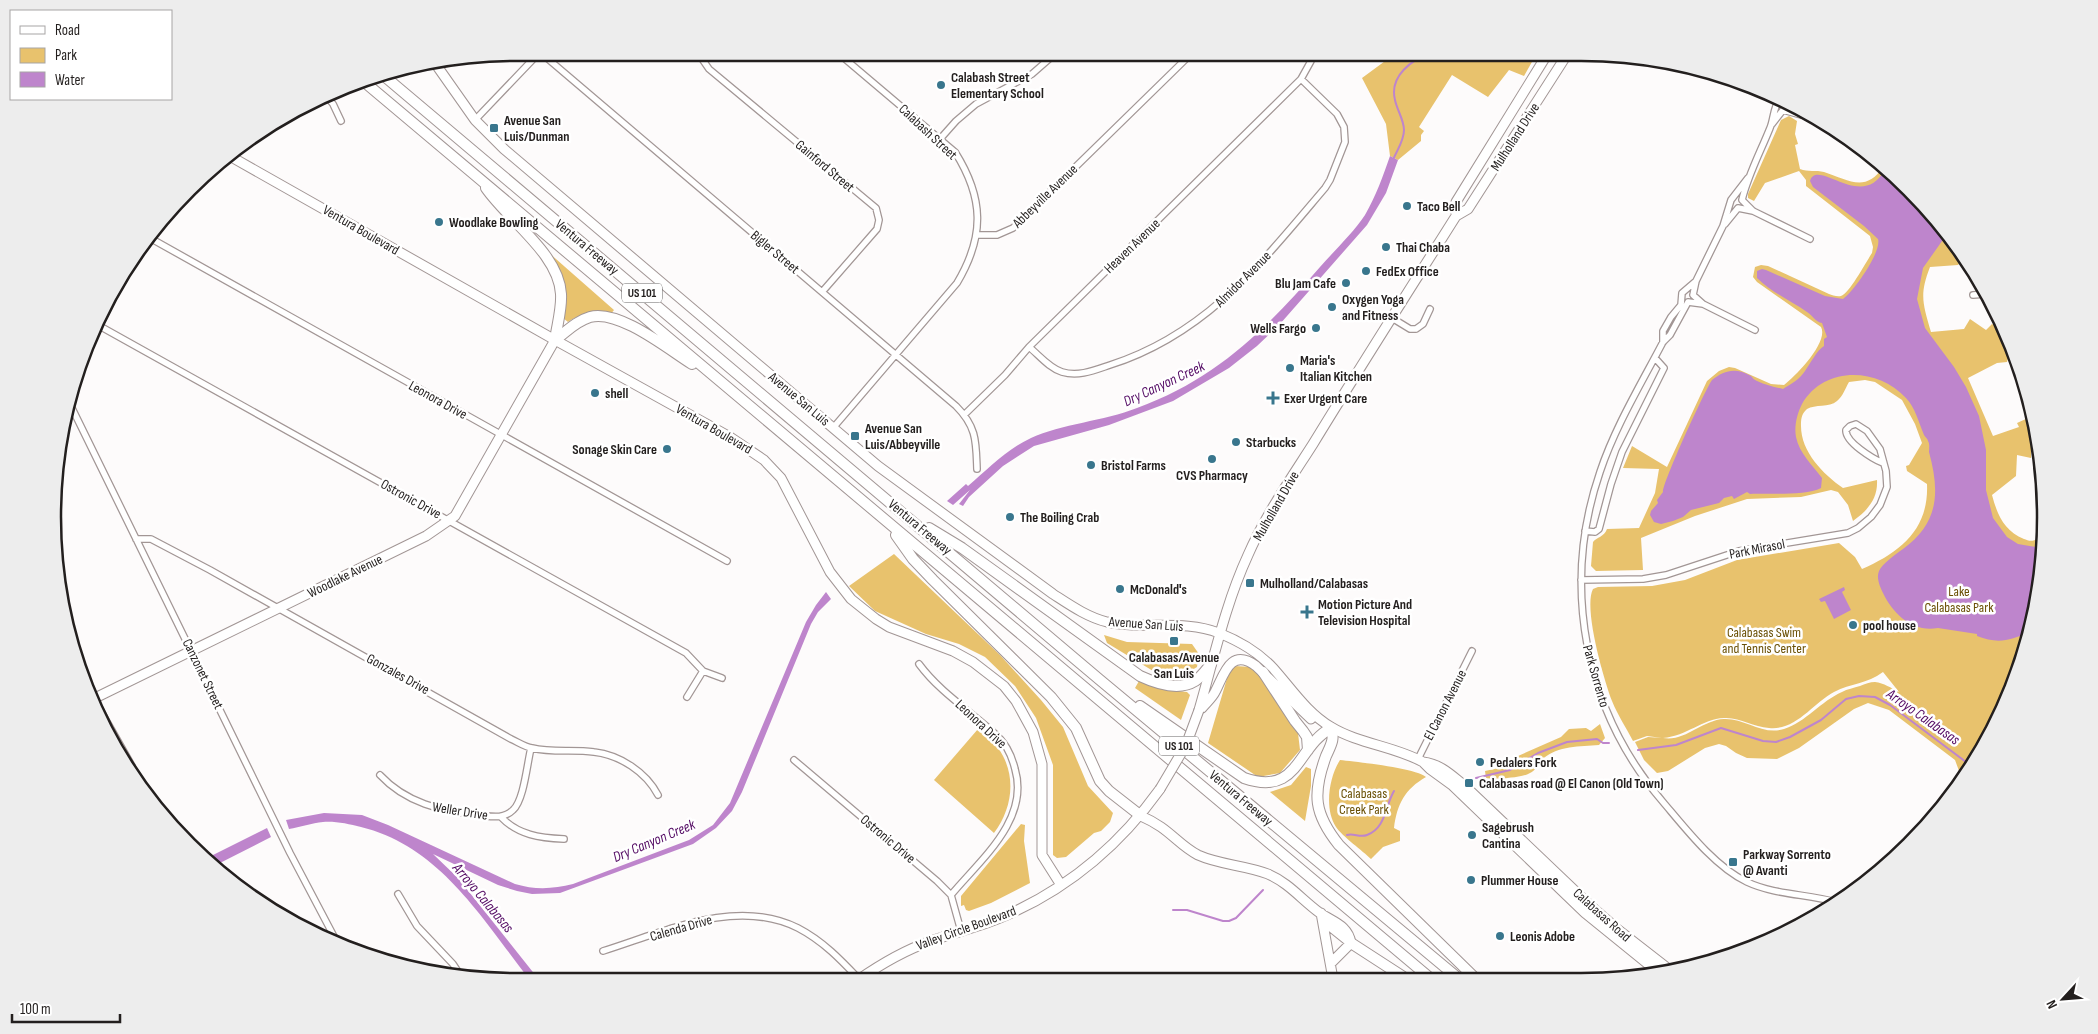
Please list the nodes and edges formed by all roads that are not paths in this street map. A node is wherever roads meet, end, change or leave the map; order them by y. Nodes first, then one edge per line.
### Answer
1 (531, 61) edge
2 (551, 61) edge
3 (703, 61) edge
4 (849, 61) edge
5 (1046, 61) edge
6 (1183, 61) edge
7 (1310, 61) edge
8 (1542, 61) edge
9 (1562, 61) edge
10 (439, 68) edge
11 (1301, 79) junction
12 (389, 80) edge
13 (369, 86) edge
14 (331, 101) edge
15 (1777, 106) edge
16 (1778, 106) edge
17 (1783, 110) junction
18 (1790, 112) edge
19 (1507, 119) junction
20 (475, 120) junction
21 (341, 121) dead end
22 (1771, 126) junction
23 (1521, 128) junction
24 (940, 139) junction
25 (235, 159) edge
26 (478, 177) junction
27 (1748, 178) junction
28 (1732, 200) junction
29 (1742, 200) junction
30 (1738, 208) junction
31 (1753, 211) junction
32 (1456, 216) junction
33 (1723, 226) junction
34 (977, 234) junction
35 (1810, 239) dead end
36 (155, 241) edge
37 (1696, 281) junction
38 (1685, 291) junction
39 (822, 292) junction
40 (1693, 295) junction
41 (1973, 295) dead end
42 (1979, 295) edge
43 (1685, 301) junction
44 (1703, 304) junction
45 (1430, 309) dead end
46 (1392, 318) junction
47 (103, 328) edge
48 (1755, 330) dead end
49 (555, 340) junction
50 (1029, 347) junction
51 (896, 355) junction
52 (1655, 358) junction
53 (723, 383) junction
54 (74, 412) edge
55 (964, 415) junction
56 (833, 428) junction
57 (501, 436) junction
58 (1883, 463) junction
59 (977, 469) dead end
60 (902, 511) junction
61 (450, 521) junction
62 (887, 523) junction
63 (1585, 531) junction
64 (136, 538) junction
65 (727, 561) dead end
66 (1581, 580) junction
67 (278, 608) junction
68 (1219, 633) junction
69 (192, 651) junction
70 (1472, 651) dead end
71 (919, 664) dead end
72 (1212, 664) junction
73 (703, 671) junction
74 (1263, 672) junction
75 (722, 678) dead end
76 (1100, 680) junction
77 (98, 697) edge
78 (687, 697) dead end
79 (1199, 710) junction
80 (1331, 728) junction
81 (530, 748) junction
82 (1308, 750) junction
83 (794, 760) dead end
84 (1420, 760) junction
85 (380, 775) dead end
86 (658, 795) dead end
87 (1141, 816) junction
88 (501, 817) junction
89 (564, 839) dead end
90 (1061, 885) junction
91 (398, 894) dead end
92 (951, 895) junction
93 (1827, 900) edge
94 (1321, 913) junction
95 (961, 931) junction
96 (332, 933) edge
97 (1351, 944) junction
98 (603, 951) dead end
99 (1331, 963) junction
100 (1664, 965) edge
101 (1652, 967) edge
102 (456, 969) edge
103 (853, 973) edge
104 (870, 973) edge
105 (1332, 973) edge
106 (1397, 973) edge
107 (1424, 973) edge
108 (1452, 973) edge
109 (1471, 973) edge

1 - 20 street
2 - 39 street, Bigler Street
3 - 39 street, Gainford Street
4 - 24 street, Calabash Street
5 - 24 street
6 - 34 street, Abbeyville Avenue
7 - 11 street
8 - 19 main road, Mulholland Drive
9 - 23 main road, Mulholland Drive
10 - 20 main road, Avenue San Luis
11 - 50 street, Heaven Avenue
11 - 50 street, Almidor Avenue
12 - 60 highway, Ventura Freeway / US 101
13 - 26 highway, Ventura Freeway / US 101
14 - 21 street
15 - 22 street
16 - 17 street
17 - 18 street
17 - 22 street
19 - 23 main road
19 - 32 main road, Mulholland Drive
20 - 56 main road, Avenue San Luis
22 - 27 street
23 - 32 main road, Mulholland Drive
24 - 34 street, Calabash Street
25 - 49 main road, Ventura Boulevard
26 - 49 highway
26 - 53 highway, Ventura Freeway / US 101
27 - 28 street
27 - 29 street
28 - 29 street
28 - 30 street
28 - 33 street
29 - 30 street
29 - 31 street
30 - 31 street
30 - 33 street
31 - 35 street
32 - 46 main road, Mulholland Drive
33 - 37 street
34 - 51 street
36 - 57 street, Leonora Drive
37 - 38 street
37 - 40 street
38 - 40 street
38 - 43 street
39 - 51 street, Bigler Street
40 - 43 street
40 - 44 street
41 - 42 street
43 - 44 street
43 - 52 street, Park Sorrento
44 - 48 street
45 - 46 street
46 - 68 main road, Mulholland Drive
47 - 61 street, Ostronic Drive
49 - 53 highway
49 - 57 main road, Woodlake Avenue
49 - 90 main road, Ventura Boulevard
50 - 55 street, Heaven Avenue
51 - 55 street, Bigler Street
51 - 56 street
52 - 63 street, Park Sorrento
52 - 63 street
53 - 62 highway, Ventura Freeway / US 101
54 - 64 street, Canzonet Street
55 - 59 street, Bigler Street
56 - 68 main road, Avenue San Luis
57 - 61 main road, Woodlake Avenue
57 - 65 street, Leonora Drive
58 - 58 street, Park Mirasol
58 - 66 street, Park Mirasol
60 - 72 highway
60 - 76 highway, Ventura Freeway / US 101
61 - 67 main road, Woodlake Avenue
61 - 73 street, Ostronic Drive
62 - 87 highway
62 - 107 highway, Ventura Freeway / US 101
63 - 66 street, Park Sorrento
64 - 67 street, Gonzales Drive
64 - 69 street, Canzonet Street
66 - 93 street, Park Sorrento
67 - 69 main road, Woodlake Avenue
67 - 81 street, Gonzales Drive
68 - 72 main road, Mulholland Drive
68 - 80 main road, Calabasas Road
69 - 77 main road, Woodlake Avenue
69 - 96 street, Canzonet Street
70 - 84 street, El Canon Avenue
71 - 92 street, Leonora Drive
72 - 79 main road, Mulholland Drive
73 - 75 street, Ostronic Drive
73 - 78 street
74 - 79 main road
74 - 80 main road
74 - 82 highway
76 - 82 highway
76 - 108 highway, Ventura Freeway / US 101
79 - 87 main road, Mulholland Drive, bridge
80 - 82 highway
80 - 84 main road, Calabasas Road
80 - 109 highway
81 - 86 street, Gonzales Drive
81 - 88 street, Weller Drive
83 - 92 street, Ostronic Drive
84 - 100 main road, Calabasas Road
84 - 101 main road, Calabasas Road
85 - 88 street, Weller Drive
87 - 90 main road, Valley Circle Boulevard
87 - 94 main road
88 - 89 street
90 - 95 main road, Valley Circle Boulevard
91 - 102 street
92 - 95 street
94 - 97 main road
94 - 99 main road
95 - 104 main road, Valley Circle Boulevard
97 - 99 main road
97 - 106 highway
98 - 103 street, Calenda Drive
99 - 105 main road

